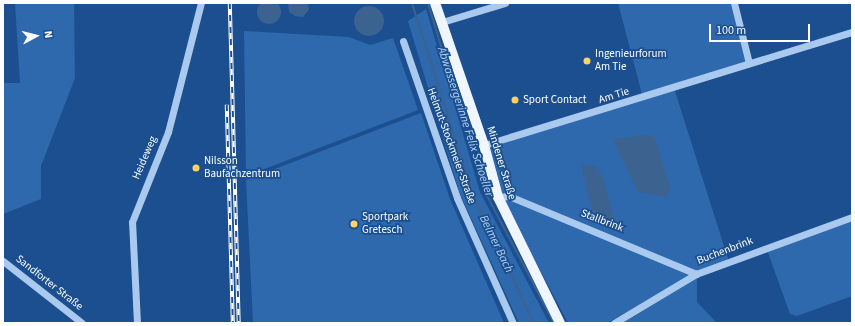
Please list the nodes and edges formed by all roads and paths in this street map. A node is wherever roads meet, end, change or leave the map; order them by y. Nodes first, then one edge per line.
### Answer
1 (201, 3) edge
2 (435, 3) edge
3 (505, 3) edge
4 (734, 3) edge
5 (442, 22) junction
6 (852, 32) edge
7 (403, 41) dead end
8 (749, 62) junction
9 (484, 145) junction
10 (498, 197) junction
11 (852, 216) edge
12 (3, 261) edge
13 (696, 274) junction
14 (82, 323) edge
15 (138, 323) edge
16 (513, 323) edge
17 (560, 323) edge
18 (614, 323) edge

1 - 15 street, Heideweg
2 - 5 main road, Mindener Straße
3 - 5 street
4 - 8 street
5 - 9 main road, Mindener Straße
6 - 8 street, Am Tie
7 - 16 street, Helmut-Stockmeier-Straße
8 - 9 street, Am Tie
9 - 10 main road, Mindener Straße
10 - 13 street, Stallbrink
10 - 17 main road, Mindener Straße
11 - 13 street, Buchenbrink
12 - 14 street, Sandforter Straße
13 - 18 street, Buchenbrink

